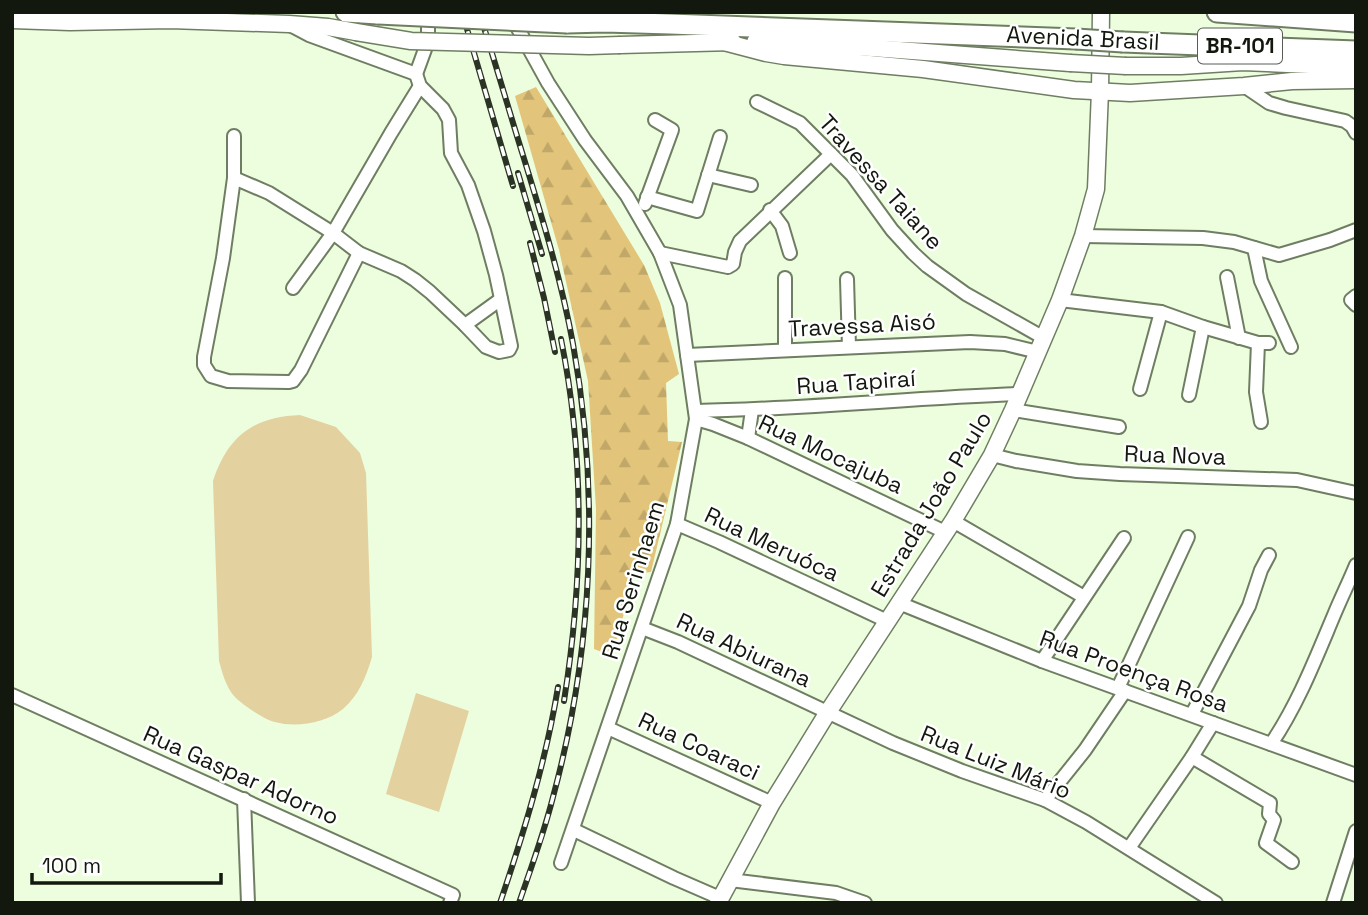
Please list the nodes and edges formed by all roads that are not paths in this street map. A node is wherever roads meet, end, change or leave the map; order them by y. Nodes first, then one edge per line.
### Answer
1 (20, 12) edge
2 (346, 12) edge
3 (428, 12) edge
4 (510, 12) edge
5 (1101, 12) edge
6 (1217, 12) edge
7 (12, 13) edge
8 (378, 13) edge
9 (12, 20) edge
10 (1356, 22) edge
11 (289, 24) junction
12 (724, 42) junction
13 (1356, 51) edge
14 (1356, 67) edge
15 (1356, 79) edge
16 (418, 80) junction
17 (1244, 86) junction
18 (1100, 91) junction
19 (757, 102) dead end
20 (655, 120) dead end
21 (1356, 133) edge
22 (234, 136) dead end
23 (720, 137) dead end
24 (831, 154) junction
25 (708, 175) junction
26 (234, 178) junction
27 (751, 185) dead end
28 (647, 197) junction
29 (770, 210) junction
30 (641, 219) junction
31 (1356, 230) edge
32 (333, 233) junction
33 (1083, 236) junction
34 (1254, 248) junction
35 (359, 253) junction
36 (660, 253) junction
37 (790, 253) dead end
38 (1227, 277) dead end
39 (785, 278) dead end
40 (847, 279) dead end
41 (293, 288) dead end
42 (1356, 296) edge
43 (501, 299) junction
44 (1060, 300) junction
45 (1356, 305) edge
46 (1161, 312) junction
47 (465, 324) junction
48 (1203, 327) junction
49 (1239, 338) junction
50 (1041, 345) junction
51 (849, 347) junction
52 (1291, 347) dead end
53 (785, 350) junction
54 (687, 355) junction
55 (1140, 389) dead end
56 (1020, 394) junction
57 (1189, 395) dead end
58 (752, 410) junction
59 (1013, 410) junction
60 (696, 415) junction
61 (1261, 422) dead end
62 (1119, 427) dead end
63 (748, 438) junction
64 (992, 456) junction
65 (1356, 493) edge
66 (677, 524) junction
67 (949, 526) junction
68 (1188, 537) dead end
69 (1124, 538) dead end
70 (1269, 555) dead end
71 (1356, 565) edge
72 (1084, 597) junction
73 (899, 603) junction
74 (887, 621) junction
75 (642, 628) junction
76 (1042, 661) junction
77 (1121, 690) junction
78 (12, 695) edge
79 (828, 712) junction
80 (1192, 714) junction
81 (1213, 723) junction
82 (608, 728) junction
83 (1271, 744) junction
84 (1192, 757) junction
85 (1356, 775) edge
86 (244, 799) junction
87 (1045, 800) junction
88 (772, 803) junction
89 (574, 830) junction
90 (1356, 831) edge
91 (1129, 848) junction
92 (1292, 862) dead end
93 (561, 863) dead end
94 (730, 880) junction
95 (452, 899) edge
96 (719, 900) edge
97 (248, 903) edge
98 (865, 903) edge
99 (1216, 903) edge
100 (1334, 903) edge

1 - 7 main road
2 - 8 highway, Avenida Brasil / BR-101
3 - 16 street
4 - 30 street, Rua Serinhaem
5 - 18 main road, Estrada João Paulo
6 - 10 highway, BR-101
8 - 13 highway, Avenida Brasil / BR-101, bridge
9 - 11 main road, Avenida Brasil
11 - 12 main road, Avenida Brasil, bridge
11 - 16 street
12 - 14 main road, Avenida Brasil, bridge
12 - 18 main road
15 - 17 main road
16 - 32 street
16 - 43 street
17 - 18 main road
17 - 21 street
18 - 33 main road, Estrada João Paulo
19 - 24 street, Travessa Taiane
20 - 28 street
22 - 26 street
23 - 25 street
24 - 29 street
24 - 50 street, Travessa Taiane
25 - 27 street
25 - 28 street
26 - 32 street
26 - 35 street
28 - 30 street
29 - 36 street
29 - 37 street
30 - 36 street, Rua Serinhaem
31 - 34 street
32 - 35 street
32 - 41 street
33 - 34 street
33 - 44 main road, Estrada João Paulo
34 - 52 street
35 - 47 street
36 - 54 street, Rua Serinhaem
38 - 49 street
39 - 53 street
40 - 51 street
42 - 45 street
43 - 47 street
43 - 47 street
44 - 46 street
44 - 50 main road, Estrada João Paulo
46 - 48 street
46 - 55 street
48 - 49 street
48 - 57 street
49 - 61 street
50 - 51 street, Travessa Aisó
50 - 56 main road, Estrada João Paulo
51 - 53 street, Travessa Aisó
53 - 54 street, Travessa Aisó
54 - 60 street, Rua Serinhaem
56 - 58 street, Rua Tapiraí
56 - 59 main road, Estrada João Paulo
58 - 60 street, Rua Tapiraí
58 - 63 street
59 - 62 street
59 - 64 main road, Estrada João Paulo
60 - 63 street, Rua Mocajuba
60 - 66 street, Rua Serinhaem
63 - 67 street, Rua Mocajuba
64 - 65 street, Rua Nova
64 - 67 main road, Estrada João Paulo
66 - 74 street, Rua Meruóca
66 - 75 street, Rua Serinhaem
67 - 72 street, Rua Mocajuba
67 - 73 main road, Estrada João Paulo
68 - 77 street
69 - 72 street
70 - 80 street
71 - 83 street
72 - 76 street
73 - 74 main road, Estrada João Paulo
73 - 76 street, Rua Proença Rosa
74 - 79 main road, Estrada João Paulo
75 - 79 street, Rua Abiurana
75 - 82 street, Rua Serinhaem
76 - 77 street, Rua Proença Rosa
77 - 80 street, Rua Proença Rosa
77 - 87 street
78 - 86 street, Rua Gaspar Adorno
79 - 87 street, Rua Luiz Mário
79 - 88 main road, Estrada João Paulo
80 - 81 street, Rua Proença Rosa
81 - 83 street, Rua Proença Rosa
81 - 84 street
82 - 88 street, Rua Coaraci
82 - 89 street, Rua Serinhaem
83 - 85 street, Rua Proença Rosa
84 - 91 street
84 - 92 street
86 - 95 street, Rua Gaspar Adorno
86 - 97 street
87 - 91 street, Rua Luiz Mário
88 - 94 main road, Estrada João Paulo
89 - 93 street, Rua Serinhaem
89 - 96 street
90 - 100 street
91 - 99 street, Rua Luiz Mário
94 - 96 main road, Estrada João Paulo
94 - 98 street

